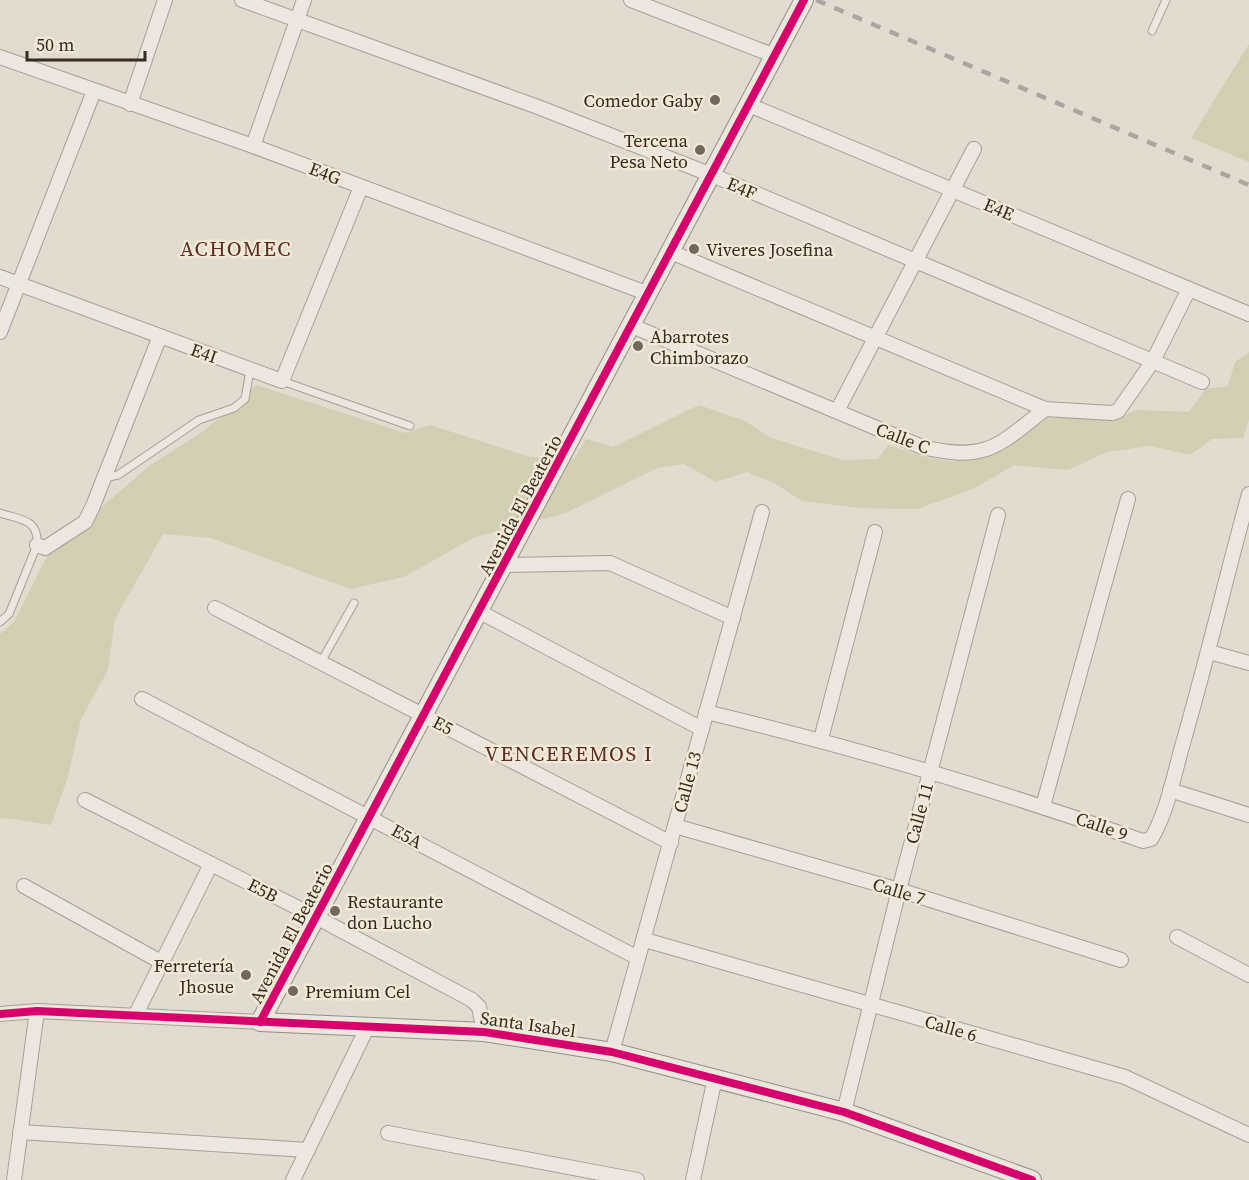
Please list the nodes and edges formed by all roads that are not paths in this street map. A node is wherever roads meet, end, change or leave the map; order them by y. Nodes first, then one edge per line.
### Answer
1 (165, 0) edge
2 (242, 0) edge
3 (304, 0) edge
4 (631, 0) edge
5 (804, 0) edge
6 (1166, 0) edge
7 (297, 20) junction
8 (1152, 31) dead end
9 (775, 56) junction
10 (0, 57) edge
11 (94, 91) junction
12 (130, 104) junction
13 (749, 105) junction
14 (253, 146) junction
15 (974, 149) dead end
16 (712, 175) junction
17 (361, 187) junction
18 (952, 190) junction
19 (671, 252) junction
20 (915, 261) junction
21 (0, 277) edge
22 (17, 284) junction
23 (1189, 289) junction
24 (649, 294) junction
25 (1249, 314) edge
26 (632, 326) junction
27 (0, 332) edge
28 (160, 336) junction
29 (875, 338) junction
30 (1153, 361) junction
31 (250, 370) junction
32 (282, 381) junction
33 (1202, 382) dead end
34 (1045, 409) junction
35 (837, 411) junction
36 (410, 426) dead end
37 (104, 478) junction
38 (1249, 494) edge
39 (1128, 499) dead end
40 (762, 512) dead end
41 (0, 513) edge
42 (1246, 513) edge
43 (998, 515) dead end
44 (875, 532) dead end
45 (37, 545) junction
46 (505, 565) junction
47 (354, 603) dead end
48 (215, 608) dead end
49 (480, 612) junction
50 (733, 618) junction
51 (0, 622) edge
52 (1209, 652) junction
53 (321, 662) junction
54 (1249, 663) edge
55 (142, 699) dead end
56 (706, 712) junction
57 (424, 716) junction
58 (702, 729) junction
59 (821, 739) junction
60 (930, 774) junction
61 (1170, 790) junction
62 (85, 800) dead end
63 (1043, 806) junction
64 (1249, 814) edge
65 (370, 816) junction
66 (675, 826) junction
67 (671, 843) junction
68 (211, 864) junction
69 (24, 886) dead end
70 (898, 890) junction
71 (316, 917) junction
72 (1178, 937) dead end
73 (645, 940) junction
74 (638, 958) junction
75 (1121, 960) dead end
76 (161, 962) junction
77 (1249, 975) edge
78 (869, 1005) junction
79 (37, 1011) junction
80 (0, 1014) edge
81 (135, 1016) junction
82 (260, 1022) junction
83 (368, 1026) junction
84 (484, 1032) junction
85 (612, 1052) junction
86 (715, 1078) junction
87 (844, 1112) junction
88 (20, 1132) junction
89 (388, 1133) dead end
90 (1249, 1135) edge
91 (308, 1150) junction
92 (577, 1174) edge
93 (14, 1180) edge
94 (293, 1180) edge
95 (637, 1180) edge
96 (693, 1180) edge
97 (1032, 1180) edge

1 - 12 street
2 - 7 street, E4F
3 - 7 street
4 - 9 street
5 - 9 street, Avenida El Beaterio
6 - 8 lane
7 - 14 street
7 - 16 street, E4F
9 - 13 street, Avenida El Beaterio
10 - 11 street, E4G
11 - 12 street, E4G
11 - 22 street
12 - 14 street, E4G
13 - 16 street, Avenida El Beaterio
13 - 18 street, E4E
14 - 17 street, E4G
15 - 18 street
16 - 19 street, Avenida El Beaterio
16 - 20 street, E4F
17 - 24 street, E4G
17 - 32 street
18 - 20 street
18 - 23 street, E4E
19 - 24 street, Avenida El Beaterio
19 - 29 street
20 - 29 street
20 - 30 street, E4F
21 - 22 street, E4I
22 - 27 street
22 - 28 street, E4I
23 - 25 street, E4E
23 - 30 street
24 - 26 street, Avenida El Beaterio
26 - 35 street, Calle C
26 - 46 street, Avenida El Beaterio
28 - 31 street, E4I
28 - 37 street
29 - 34 street
29 - 35 street
30 - 33 street, E4F
30 - 34 street
31 - 32 street, E4I
31 - 37 lane
32 - 36 lane, E4I
34 - 35 street, Calle C
37 - 45 street
38 - 42 street, Calle 9
39 - 63 street
40 - 50 street, Calle 13
41 - 45 lane
42 - 52 street, Calle 9
43 - 60 street, Calle 11
44 - 59 street
45 - 51 lane
46 - 49 street, Avenida El Beaterio
46 - 50 street
47 - 53 lane
48 - 53 street, E5
49 - 57 street, Avenida El Beaterio
49 - 58 street
50 - 56 street, Calle 13
52 - 54 street
52 - 61 street, Calle 9
53 - 57 street, E5
55 - 65 street, E5A
56 - 58 street, Calle 13
56 - 59 street, Calle 9
57 - 65 street, Avenida El Beaterio
57 - 67 street, E5
58 - 66 street, Calle 13
59 - 60 street, Calle 9
60 - 63 street, Calle 9
60 - 70 street, Calle 11
61 - 63 street, Calle 9
61 - 64 street
62 - 68 street, E5B
65 - 71 street, Avenida El Beaterio
65 - 74 street, E5A
66 - 67 street, Calle 13
66 - 70 street, Calle 7
67 - 73 street, Calle 13
68 - 71 street, E5B
68 - 76 street
69 - 76 street
70 - 75 street, Calle 7
70 - 78 street, Calle 11
71 - 82 street, Avenida El Beaterio
71 - 84 street, E5B
72 - 77 street
73 - 74 street, Calle 13
73 - 78 street, Calle 6
74 - 85 street, Calle 13
76 - 81 street
78 - 87 street, Calle 11
78 - 90 street, Calle 6
79 - 80 street, Santa Isabel
79 - 81 street, Santa Isabel
79 - 88 street
81 - 82 street, Santa Isabel
82 - 83 street, Santa Isabel
83 - 84 street, Santa Isabel
83 - 91 street
84 - 85 street, Santa Isabel
85 - 86 street, Santa Isabel
86 - 87 street, Santa Isabel
86 - 96 street
87 - 97 street, Santa Isabel
88 - 91 street
88 - 93 street
89 - 92 street
91 - 94 street
92 - 95 street

